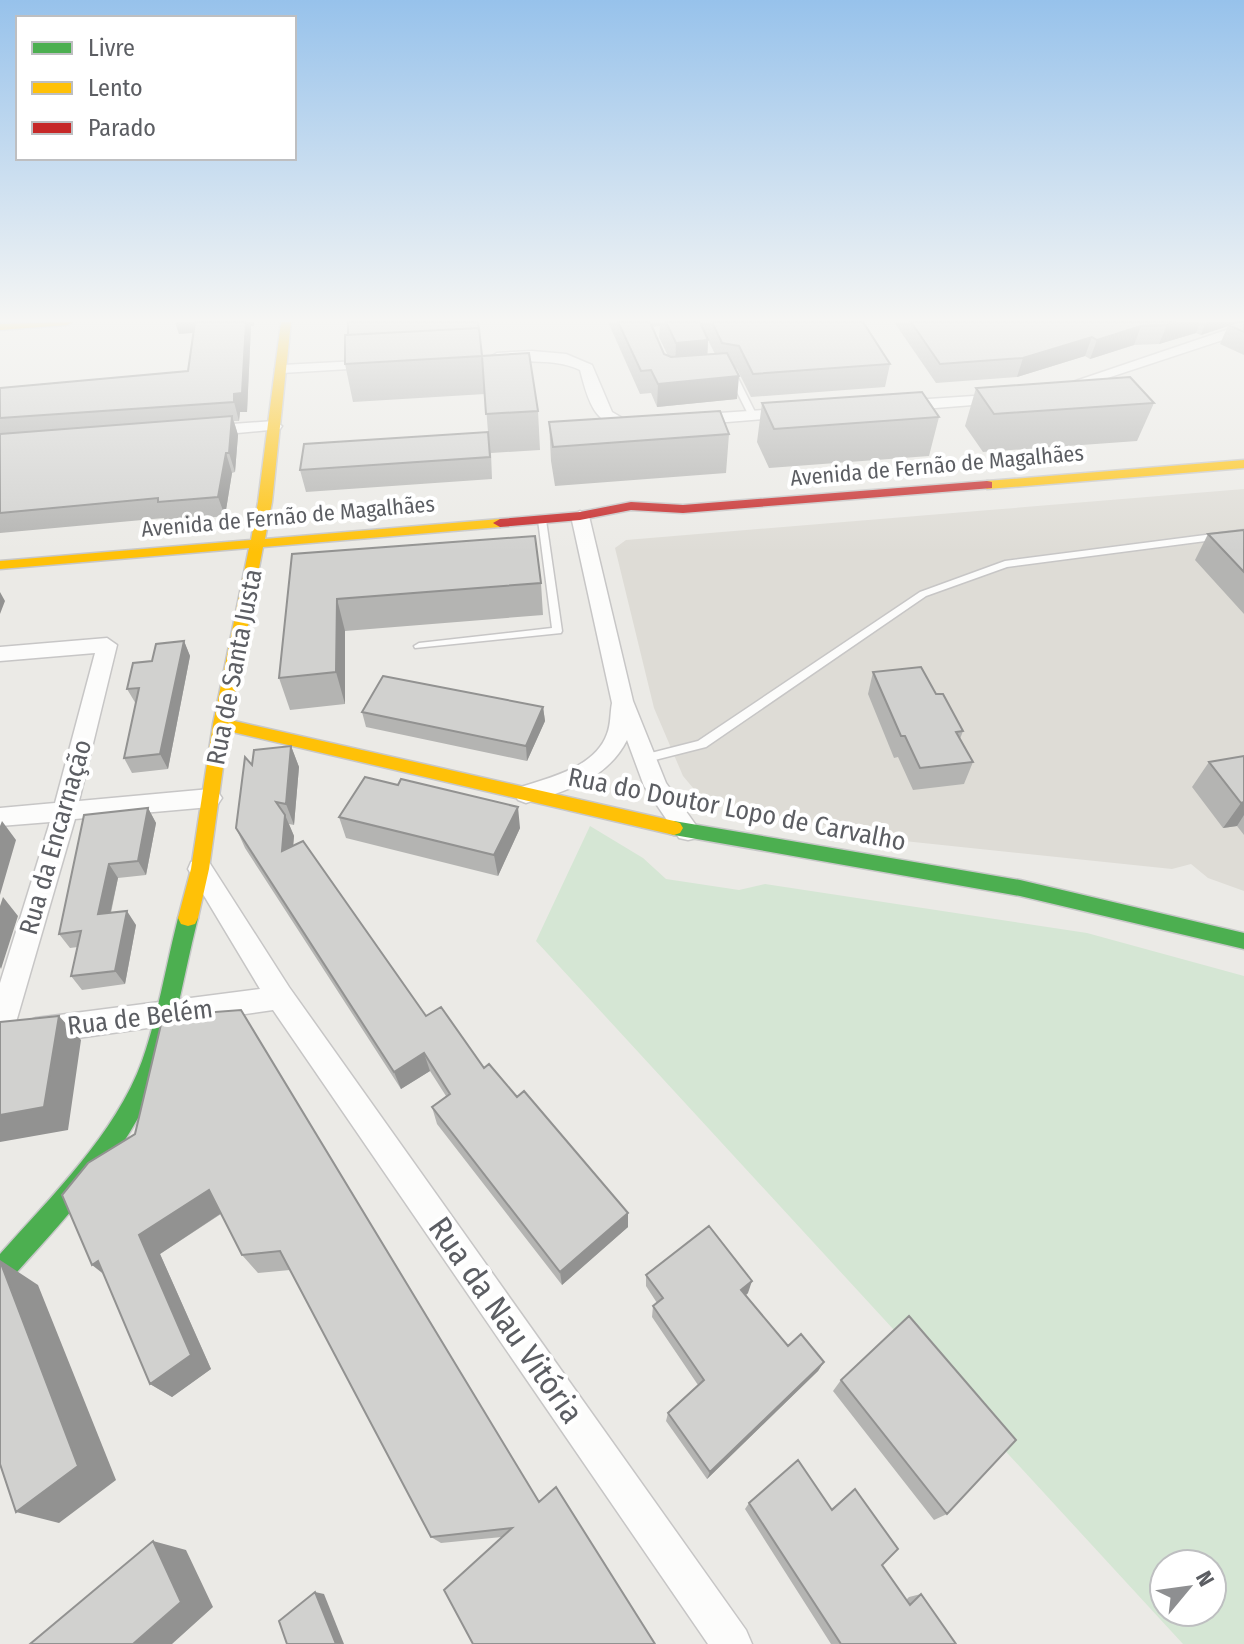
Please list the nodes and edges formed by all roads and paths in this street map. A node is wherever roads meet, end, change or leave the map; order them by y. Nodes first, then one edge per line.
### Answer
1 (278, 399) edge
2 (597, 399) edge
3 (744, 399) edge
4 (1011, 399) edge
5 (880, 407) edge
6 (817, 411) edge
7 (753, 416) junction
8 (274, 426) junction
9 (182, 433) edge
10 (1244, 464) edge
11 (580, 516) junction
12 (542, 520) junction
13 (1244, 533) edge
14 (258, 542) junction
15 (0, 565) edge
16 (419, 646) dead end
17 (0, 654) edge
18 (622, 701) junction
19 (221, 724) junction
20 (643, 759) junction
21 (526, 794) junction
22 (210, 798) junction
23 (65, 811) junction
24 (0, 817) edge
25 (688, 831) junction
26 (200, 869) junction
27 (1244, 941) edge
28 (279, 996) junction
29 (163, 1015) junction
30 (0, 1029) edge
31 (0, 1036) edge
32 (0, 1272) edge
33 (732, 1644) edge

1 - 8 street, Rua de Santa Justa
2 - 7 street
3 - 7 lane
4 - 5 street
6 - 7 street
8 - 9 street
8 - 14 street, Rua de Santa Justa
10 - 11 street, Avenida de Fernão de Magalhães
11 - 12 street, Avenida de Fernão de Magalhães
11 - 18 street
12 - 14 street, Avenida de Fernão de Magalhães
12 - 16 lane
13 - 20 lane
14 - 15 street, Avenida de Fernão de Magalhães
14 - 19 street, Rua de Santa Justa
17 - 23 street, Rua da Encarnação
18 - 20 street
18 - 21 street
19 - 21 street, Rua do Doutor Lopo de Carvalho
19 - 22 street, Rua de Santa Justa
20 - 25 street
21 - 25 street, Rua do Doutor Lopo de Carvalho
22 - 23 street
22 - 26 street, Rua de Santa Justa
23 - 24 street
23 - 30 street, Rua da Encarnação
25 - 27 street, Rua do Doutor Lopo de Carvalho
26 - 28 street
26 - 29 street, Rua de Santa Justa
28 - 29 street, Rua de Belém
28 - 33 street, Rua da Nau Vitória
29 - 31 street, Rua de Belém
29 - 32 street, Rua de Santa Justa

